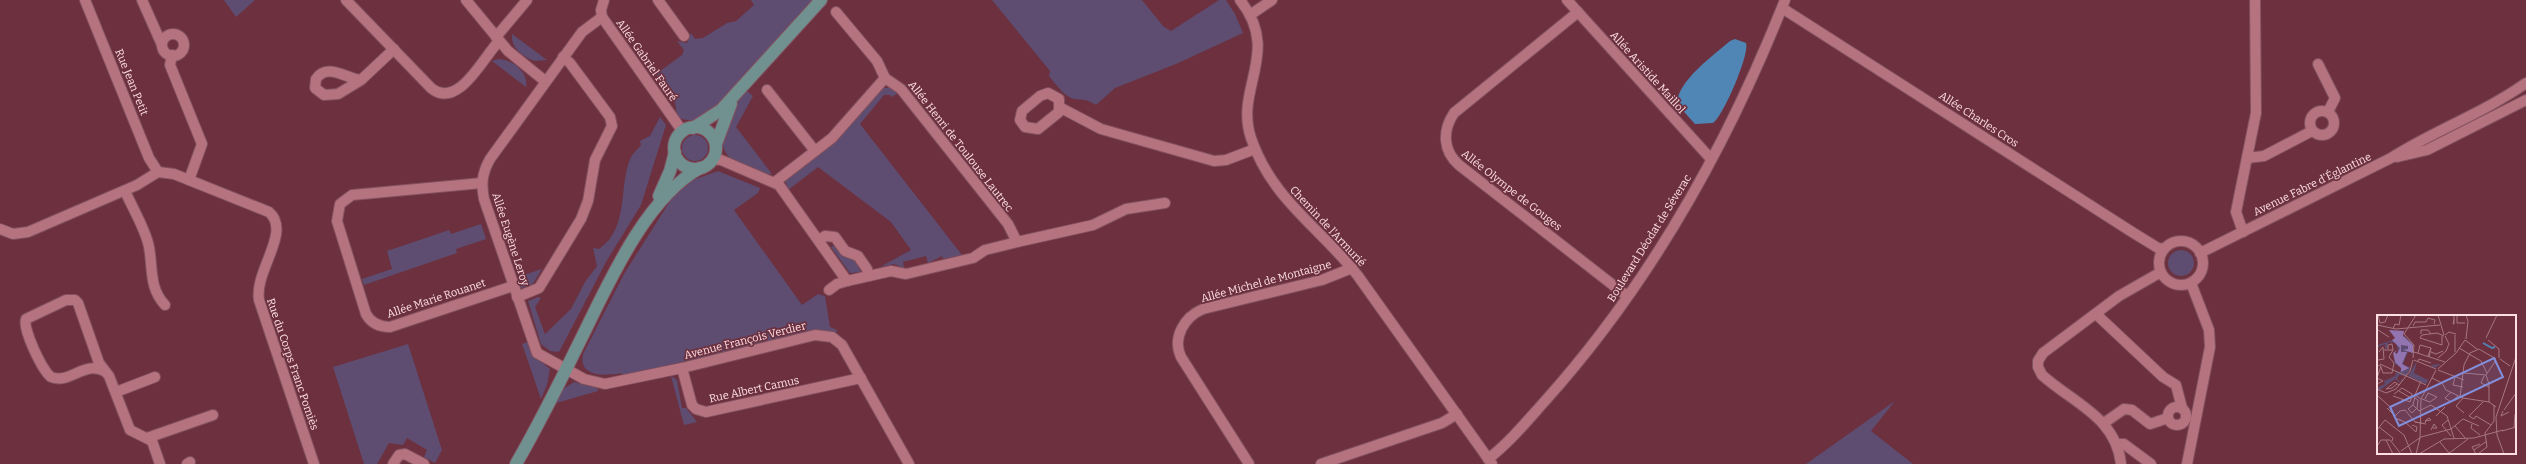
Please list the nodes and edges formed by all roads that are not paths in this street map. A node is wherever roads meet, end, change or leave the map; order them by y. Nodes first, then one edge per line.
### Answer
1 (86, 0) edge
2 (142, 0) edge
3 (346, 0) edge
4 (466, 0) edge
5 (528, 0) edge
6 (604, 0) edge
7 (658, 0) edge
8 (821, 0) edge
9 (1240, 0) edge
10 (1272, 0) edge
11 (1567, 0) edge
12 (2255, 0) edge
13 (1783, 4) edge
14 (836, 12) dead end
15 (1578, 12) junction
16 (1250, 15) junction
17 (602, 18) junction
18 (684, 36) dead end
19 (498, 39) junction
20 (162, 45) junction
21 (394, 49) junction
22 (172, 55) junction
23 (564, 57) junction
24 (2318, 64) dead end
25 (885, 78) junction
26 (361, 80) dead end
27 (545, 81) junction
28 (2526, 83) edge
29 (766, 90) dead end
30 (737, 94) junction
31 (2526, 100) edge
32 (1061, 108) dead end
33 (2328, 112) junction
34 (688, 130) junction
35 (2312, 131) junction
36 (716, 144) junction
37 (1255, 149) junction
38 (815, 151) junction
39 (675, 152) junction
40 (2247, 158) junction
41 (2391, 158) junction
42 (713, 159) junction
43 (1711, 159) junction
44 (700, 168) junction
45 (158, 172) junction
46 (189, 180) junction
47 (775, 182) junction
48 (482, 183) junction
49 (125, 191) junction
50 (1165, 203) dead end
51 (653, 210) junction
52 (0, 229) edge
53 (2243, 232) junction
54 (819, 240) junction
55 (1017, 242) junction
56 (2164, 249) junction
57 (2200, 253) junction
58 (1352, 268) junction
59 (2161, 272) junction
60 (869, 276) junction
61 (847, 281) junction
62 (2191, 283) junction
63 (513, 286) junction
64 (829, 290) dead end
65 (1627, 296) junction
66 (517, 297) junction
67 (165, 305) dead end
68 (2096, 314) junction
69 (682, 368) junction
70 (566, 369) junction
71 (106, 372) junction
72 (155, 376) dead end
73 (861, 378) junction
74 (116, 392) junction
75 (2182, 408) junction
76 (1457, 414) junction
77 (213, 415) dead end
78 (2168, 418) junction
79 (2104, 423) junction
80 (147, 438) junction
81 (2117, 444) junction
82 (1490, 462) edge
83 (160, 464) edge
84 (314, 464) edge
85 (393, 464) edge
86 (424, 464) edge
87 (516, 464) edge
88 (909, 464) edge
89 (1249, 464) edge
90 (1321, 464) edge
91 (2121, 464) edge
92 (2151, 464) edge
93 (2187, 464) edge

1 - 45 street, Rue Jean Petit
2 - 20 street
3 - 21 street
4 - 19 street
5 - 19 street
6 - 17 street, Allée Gabriel Fauré
7 - 18 street
8 - 30 main road
9 - 16 street, Chemin de l'Armurié
10 - 16 street
11 - 15 street, Allée Aristide Maillol
12 - 40 street
13 - 43 street, Boulevard Déodat de Séverac
13 - 56 street, Allée Charles Cros
14 - 25 street
15 - 43 street, Allée Aristide Maillol
15 - 65 street, Allée Olympe de Gouges
16 - 37 street, Chemin de l'Armurié
17 - 23 street, Allée Eugène Leroy
17 - 34 street, Allée Gabriel Fauré
19 - 21 street
19 - 27 street
20 - 22 street
20 - 22 street
21 - 26 street
22 - 46 street
23 - 27 street, Allée Eugène Leroy
23 - 66 street
24 - 33 street
25 - 38 street
25 - 55 street, Allée Henri de Toulouse Lautrec
27 - 48 street, Allée Eugène Leroy
28 - 41 street, Avenue Fabre d'Églantine
29 - 38 street
30 - 34 main road
30 - 36 main road
31 - 41 street, Avenue Fabre d'Églantine
32 - 37 street
33 - 35 street
33 - 35 street
34 - 36 main road
34 - 39 main road
35 - 40 street
36 - 42 main road
37 - 58 street, Chemin de l'Armurié
38 - 47 street
39 - 44 main road
39 - 51 main road
40 - 53 street
41 - 53 street, Avenue Fabre d'Églantine
42 - 44 main road
42 - 47 street
43 - 65 street, Boulevard Déodat de Séverac
44 - 51 main road
45 - 46 street, Rue du Corps Franc Pomiès
45 - 49 street
46 - 84 street, Rue du Corps Franc Pomiès
47 - 54 street
48 - 63 street, Allée Eugène Leroy
48 - 63 street, Allée Marie Rouanet
49 - 52 street
49 - 67 street
50 - 55 street
51 - 70 main road
53 - 57 street, Avenue Fabre d'Églantine
54 - 60 street
54 - 61 street
55 - 60 street
56 - 57 street
56 - 59 street
57 - 62 street
58 - 76 street, Chemin de l'Armurié
58 - 89 street, Allée Michel de Montaigne
59 - 62 street
59 - 68 street
60 - 61 street
61 - 64 street
62 - 93 street
63 - 66 street, Allée Eugène Leroy
65 - 82 street, Boulevard Déodat de Séverac
66 - 70 street, Allée Eugène Leroy
68 - 75 street
68 - 79 street
69 - 70 street, Avenue François Verdier
69 - 73 street, Avenue François Verdier
69 - 73 street, Rue Albert Camus
70 - 87 main road
71 - 71 street
71 - 74 street
72 - 74 street
73 - 88 street, Avenue François Verdier
74 - 80 street
75 - 78 street
75 - 78 street
76 - 82 street, Chemin de l'Armurié
76 - 90 street
77 - 80 street
78 - 79 street
79 - 81 street
80 - 83 street
81 - 91 street
81 - 92 street
85 - 86 street

